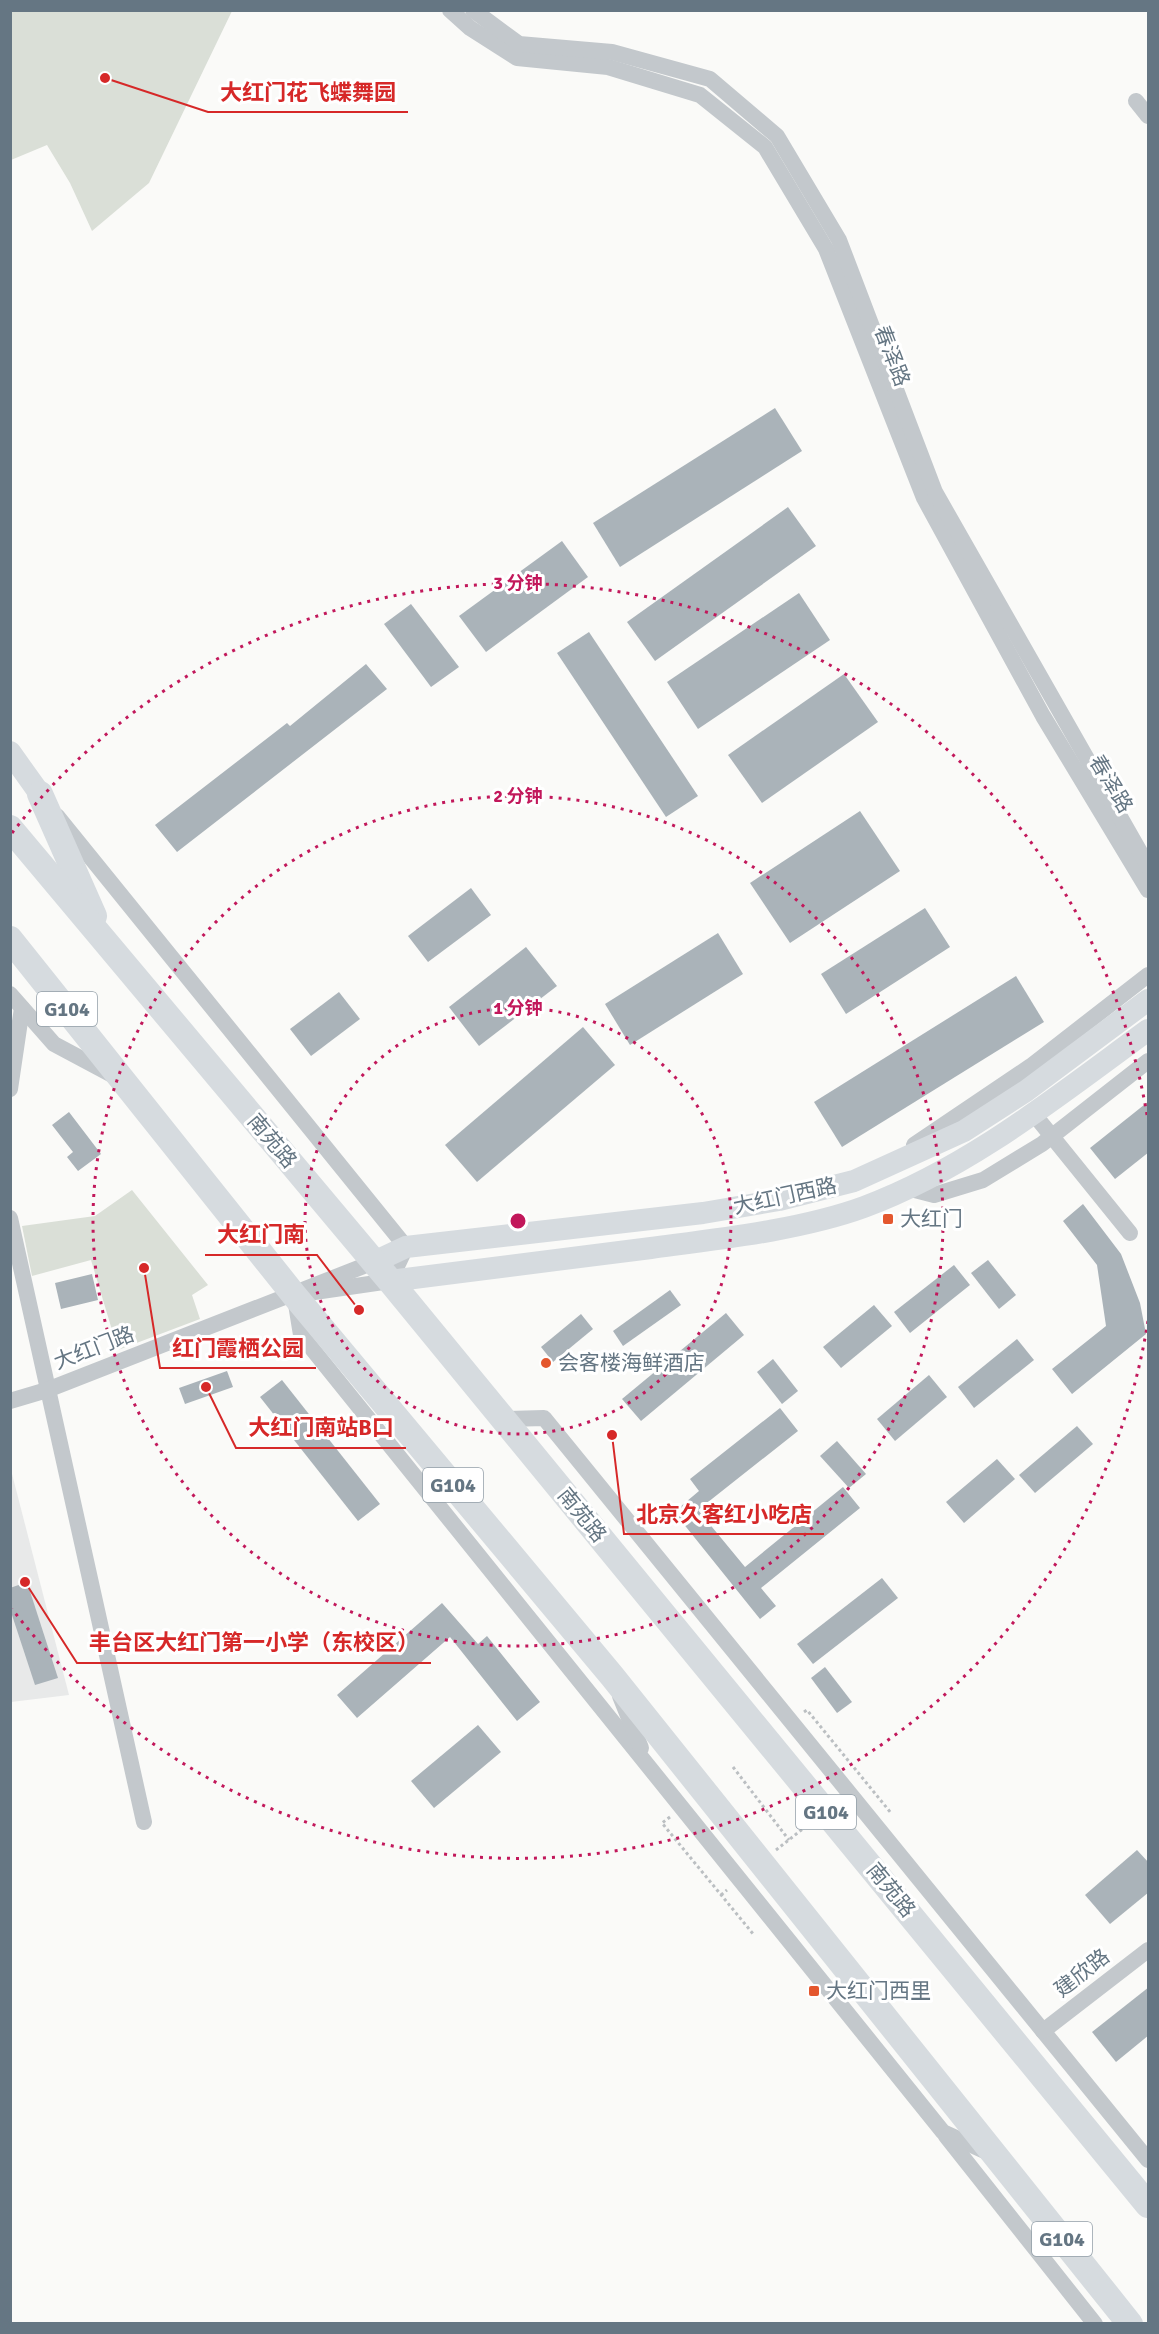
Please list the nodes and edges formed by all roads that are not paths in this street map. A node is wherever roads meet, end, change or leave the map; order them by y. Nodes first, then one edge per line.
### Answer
1 (450, 10) edge
2 (473, 10) edge
3 (1136, 101) dead end
4 (1149, 116) edge
5 (10, 752) edge
6 (40, 794) junction
7 (10, 828) edge
8 (1149, 866) edge
9 (1149, 890) edge
10 (10, 939) edge
11 (108, 947) junction
12 (1149, 975) edge
13 (10, 994) edge
14 (1149, 1000) edge
15 (22, 1008) junction
16 (1149, 1030) edge
17 (1149, 1061) edge
18 (121, 1080) junction
19 (10, 1089) edge
20 (1033, 1113) junction
21 (1052, 1136) junction
22 (874, 1172) junction
23 (907, 1188) junction
24 (10, 1218) edge
25 (1130, 1233) dead end
26 (406, 1247) junction
27 (374, 1262) junction
28 (390, 1281) junction
29 (294, 1295) junction
30 (47, 1390) junction
31 (10, 1401) edge
32 (503, 1419) junction
33 (612, 1676) junction
34 (648, 1765) junction
35 (144, 1822) dead end
36 (1149, 1950) edge
37 (1044, 2031) junction
38 (943, 2132) junction
39 (993, 2154) junction
40 (1149, 2160) edge
41 (1149, 2205) edge
42 (1095, 2324) edge
43 (1130, 2324) edge

1 - 9 street, 春泽路
2 - 8 street, 春泽路
3 - 4 street
5 - 6 main road
6 - 11 highway
6 - 26 street
7 - 11 highway, 南苑路 / G104
10 - 18 highway, G104
11 - 27 highway, 南苑路 / G104
12 - 22 street
13 - 15 street
14 - 22 main road, 大红门西路
15 - 18 street
15 - 19 street
16 - 20 main road, 大红门西路
17 - 21 street
18 - 29 highway, G104
20 - 21 street
20 - 23 main road, 大红门西路
21 - 23 street
21 - 25 street
22 - 26 main road, 大红门西路
23 - 28 main road, 大红门西路
24 - 30 street
26 - 27 main road, 大红门西路
26 - 28 street
27 - 28 highway, 南苑路 / G104
27 - 29 street
28 - 29 street
28 - 32 highway, 南苑路 / G104
29 - 30 street, 大红门路
29 - 33 highway, G104
29 - 34 street
30 - 31 street, 大红门路
30 - 35 street
32 - 37 street
32 - 41 highway, 南苑路 / G104
33 - 34 street
33 - 39 highway, G104
34 - 38 street
36 - 37 street, 建欣路
37 - 40 street
38 - 39 street
38 - 42 street
39 - 43 highway, G104

